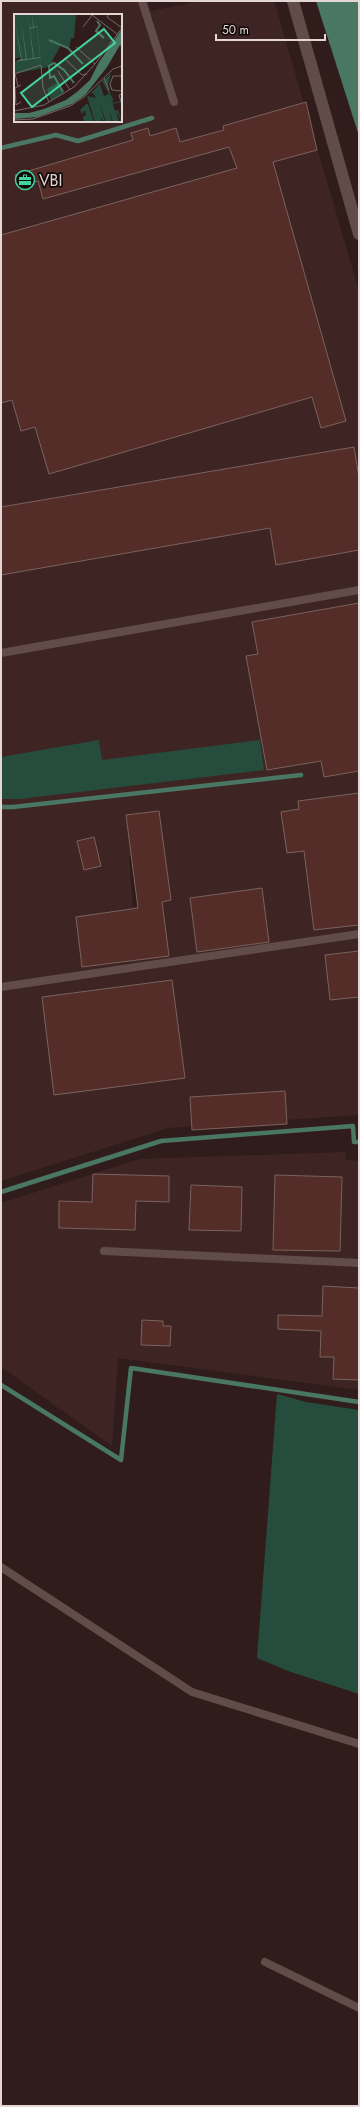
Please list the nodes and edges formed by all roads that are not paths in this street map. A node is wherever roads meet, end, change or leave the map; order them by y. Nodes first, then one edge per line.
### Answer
1 (142, 1) edge
2 (293, 1) edge
3 (174, 102) dead end
4 (359, 234) edge
5 (359, 590) edge
6 (1, 653) edge
7 (359, 934) edge
8 (1, 987) edge
9 (104, 1252) dead end
10 (359, 1263) edge
11 (1, 1567) edge
12 (359, 1744) edge
13 (266, 1962) dead end
14 (359, 2008) edge

1 - 3 lane
2 - 4 street
5 - 6 lane
7 - 8 lane
9 - 10 lane
11 - 12 lane
13 - 14 lane

